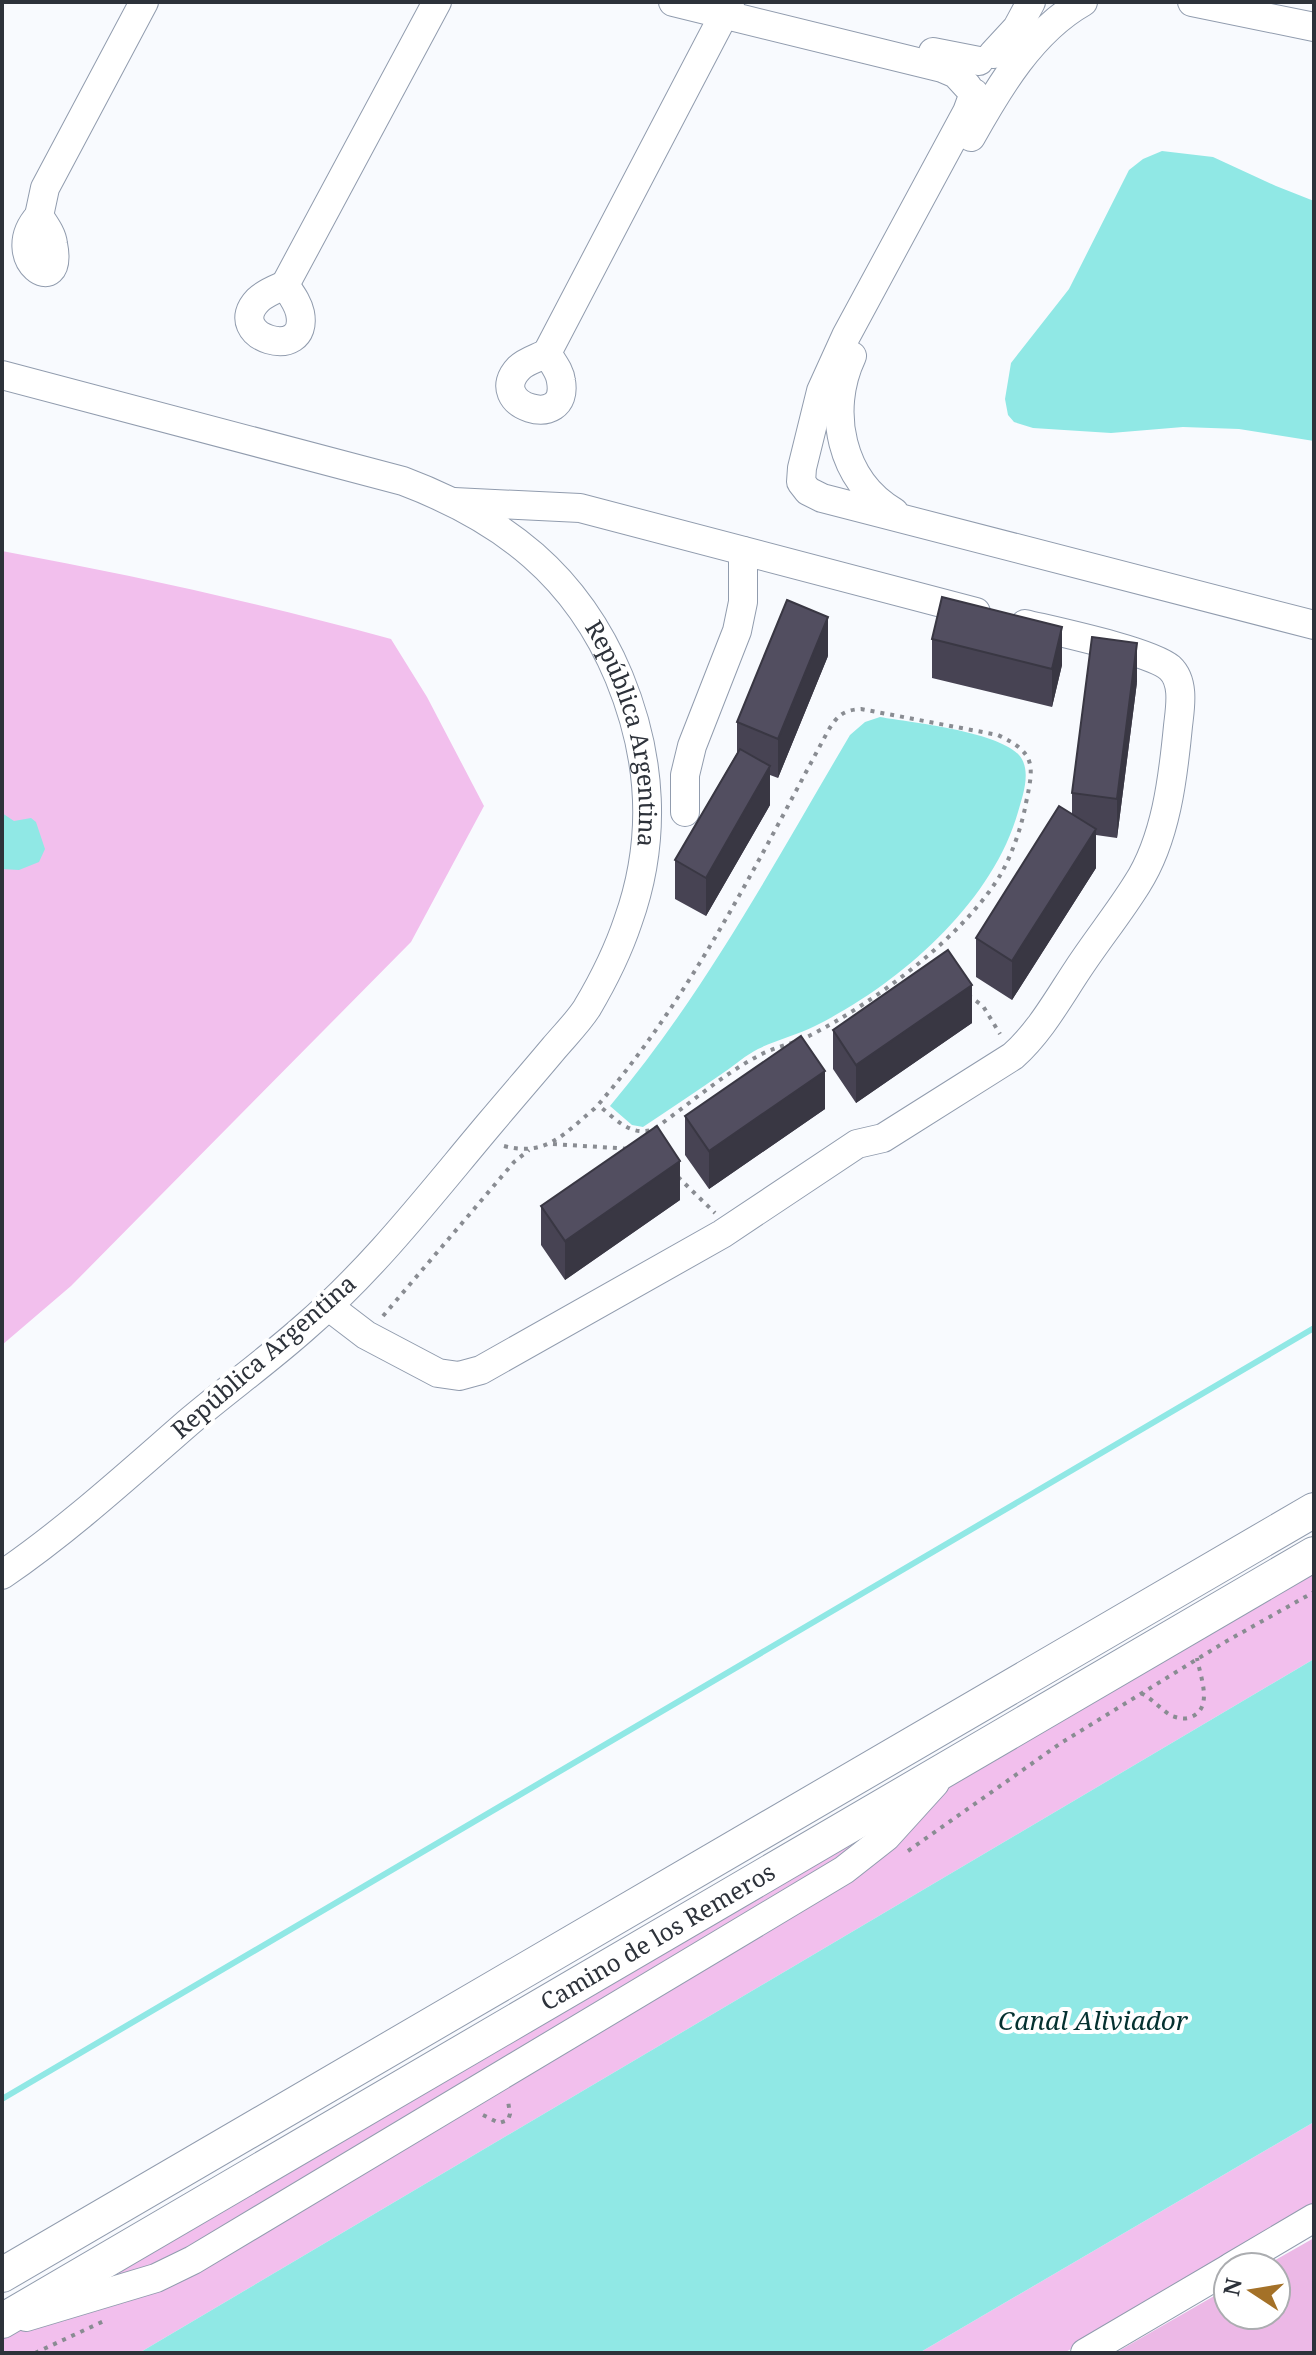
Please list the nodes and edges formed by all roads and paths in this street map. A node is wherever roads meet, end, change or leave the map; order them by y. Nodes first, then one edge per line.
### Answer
1 (144, 2) edge
2 (437, 2) edge
3 (673, 2) edge
4 (1031, 2) edge
5 (1083, 2) edge
6 (1192, 2) edge
7 (726, 6) edge
8 (1314, 27) edge
9 (987, 77) junction
10 (39, 216) dead end
11 (285, 285) dead end
12 (547, 353) dead end
13 (2, 375) edge
14 (454, 502) junction
15 (906, 518) junction
16 (743, 551) junction
17 (1314, 625) edge
18 (685, 812) dead end
19 (930, 956) junction
20 (933, 965) edge
21 (960, 990) edge
22 (1013, 1056) junction
23 (598, 1105) junction
24 (480, 1135) junction
25 (553, 1144) junction
26 (529, 1150) junction
27 (643, 1151) edge
28 (678, 1176) edge
29 (731, 1229) junction
30 (328, 1306) junction
31 (366, 1335) junction
32 (1314, 1510) edge
33 (1314, 1554) edge
34 (2, 1575) edge
35 (1197, 1658) dead end
36 (1141, 1693) dead end
37 (510, 2095) dead end
38 (479, 2113) dead end
39 (1314, 2218) edge
40 (1258, 2251) edge
41 (2, 2275) edge
42 (1212, 2278) edge
43 (2, 2323) edge
44 (1085, 2353) edge

1 - 10 street
2 - 11 street
3 - 7 street
4 - 9 street
5 - 9 street
6 - 8 street
7 - 9 street
7 - 12 street
9 - 15 street
9 - 15 street
13 - 14 street, República Argentina
14 - 16 street
14 - 24 street, República Argentina
15 - 17 street
16 - 18 street
16 - 22 street
19 - 20 path
19 - 23 path
19 - 23 path
21 - 22 path
22 - 29 street
23 - 25 path
24 - 26 path
24 - 30 street, República Argentina
25 - 26 path
25 - 27 path
26 - 31 path
28 - 29 path
29 - 31 street
30 - 31 street
30 - 34 street, República Argentina
32 - 41 main road, Camino de los Remeros
33 - 43 main road, Camino de los Remeros
35 - 36 path
37 - 38 path
39 - 40 street
42 - 44 street

